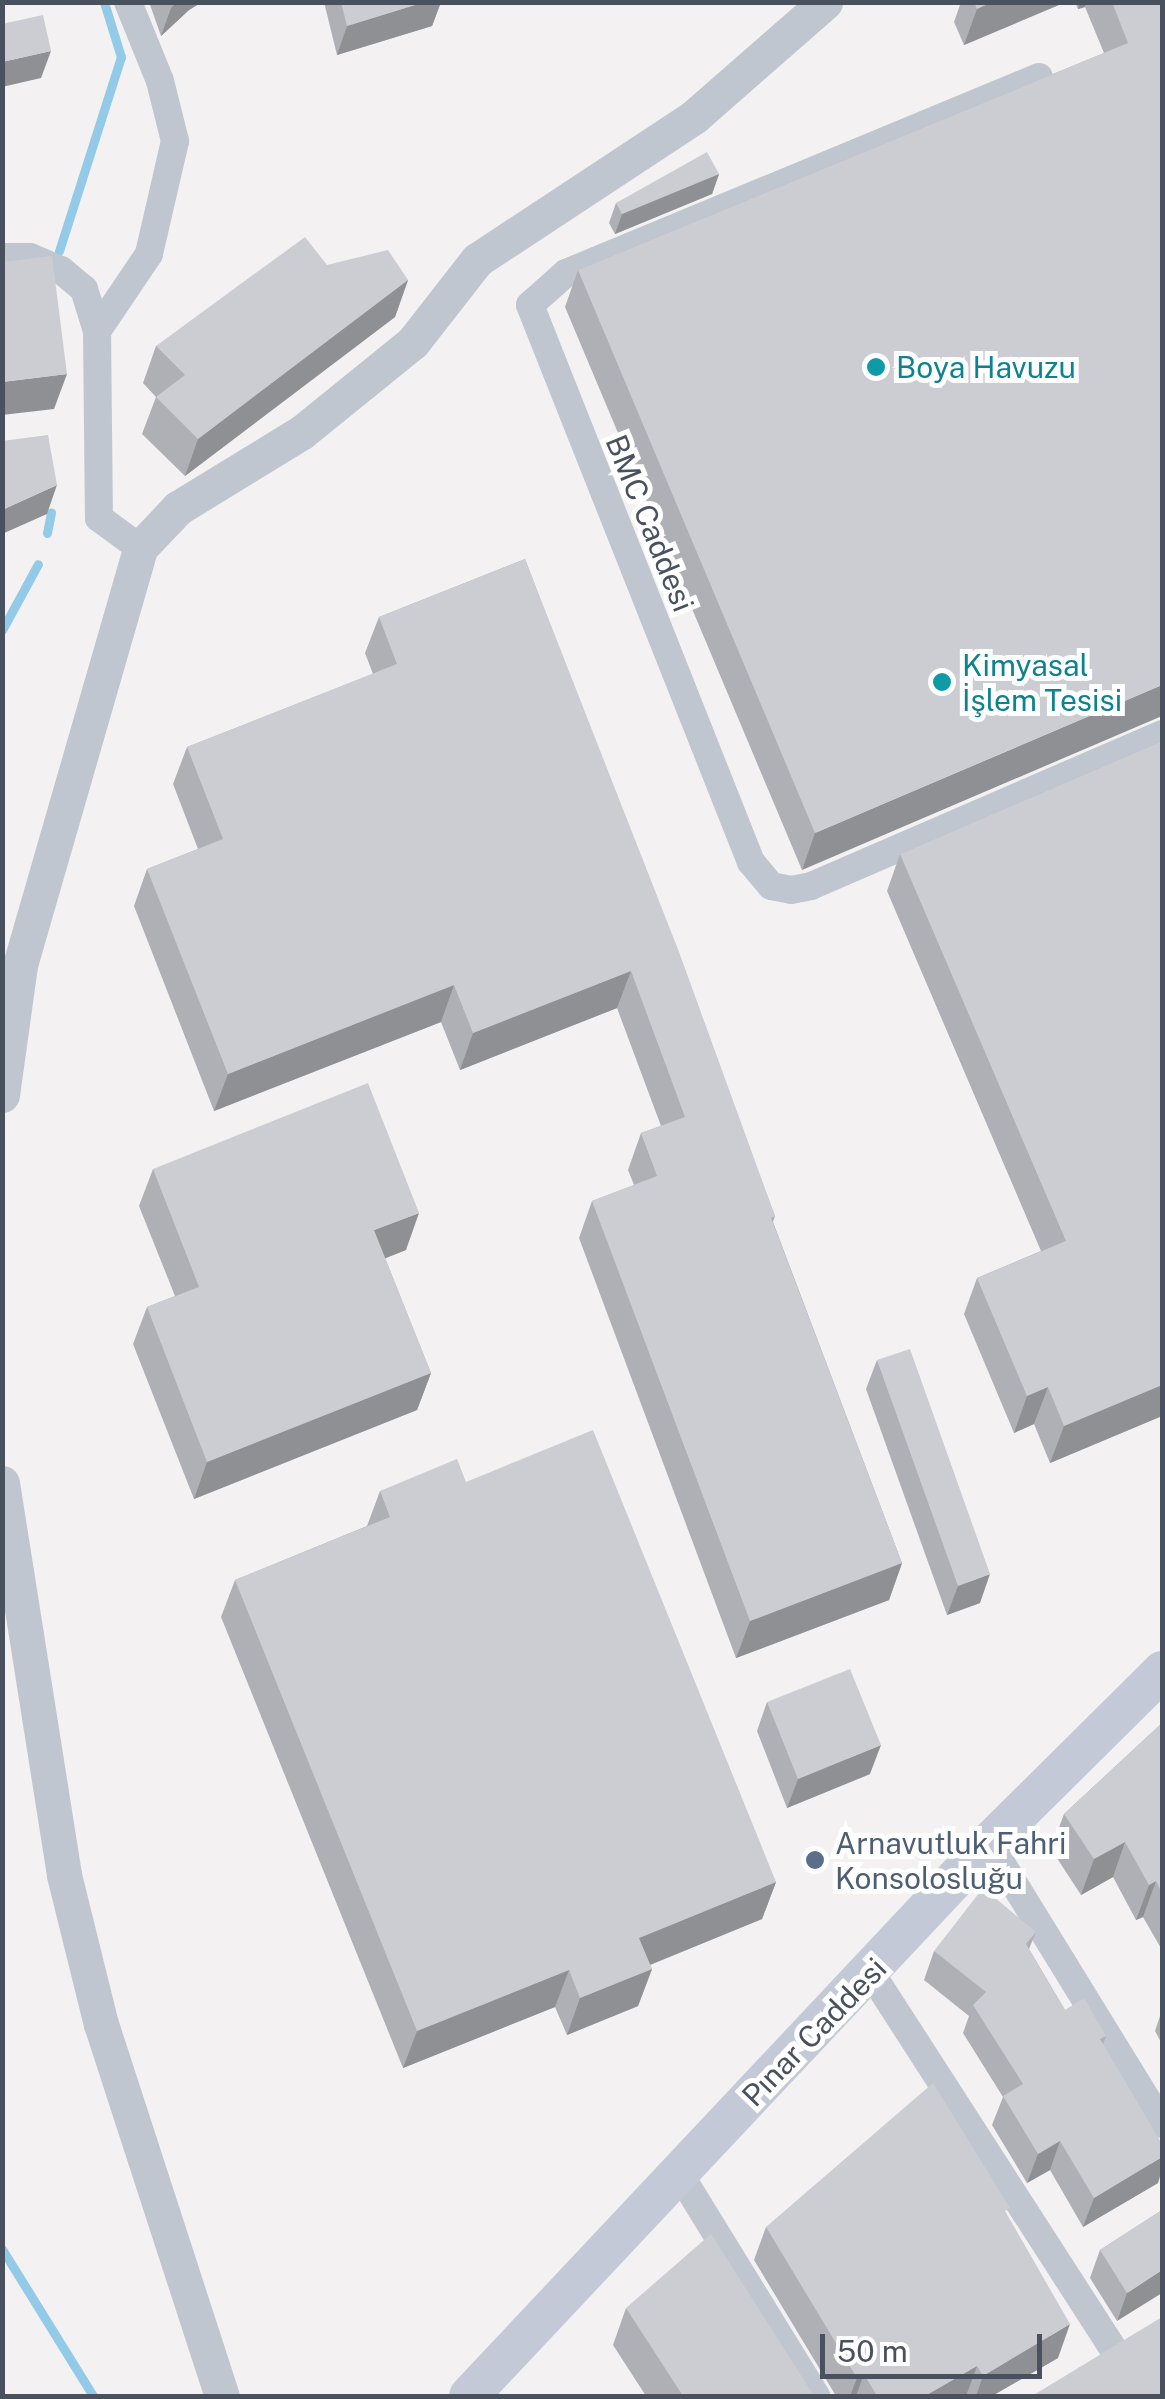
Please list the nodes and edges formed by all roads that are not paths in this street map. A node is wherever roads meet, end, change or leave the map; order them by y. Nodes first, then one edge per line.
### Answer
1 (128, 2) edge
2 (813, 6) edge
3 (1038, 77) edge
4 (2, 258) edge
5 (97, 331) junction
6 (140, 548) junction
7 (1162, 734) edge
8 (11, 964) edge
9 (2, 1095) edge
10 (2, 1483) edge
11 (1162, 1670) edge
12 (989, 1843) junction
13 (871, 1973) junction
14 (1162, 2124) edge
15 (679, 2173) junction
16 (1147, 2334) edge
17 (1115, 2352) junction
18 (1088, 2370) edge
19 (222, 2396) edge
20 (469, 2396) edge
21 (816, 2396) edge

1 - 5 street
2 - 6 street
3 - 7 street, BMC Caddesi
4 - 5 street
5 - 6 street
6 - 8 street
8 - 9 street
10 - 19 street
11 - 12 main road, Pınar Caddesi
12 - 13 main road, Pınar Caddesi
12 - 14 street
13 - 15 main road, Pınar Caddesi
13 - 17 street
15 - 20 main road, Pınar Caddesi
15 - 21 street
16 - 17 street
17 - 18 street

